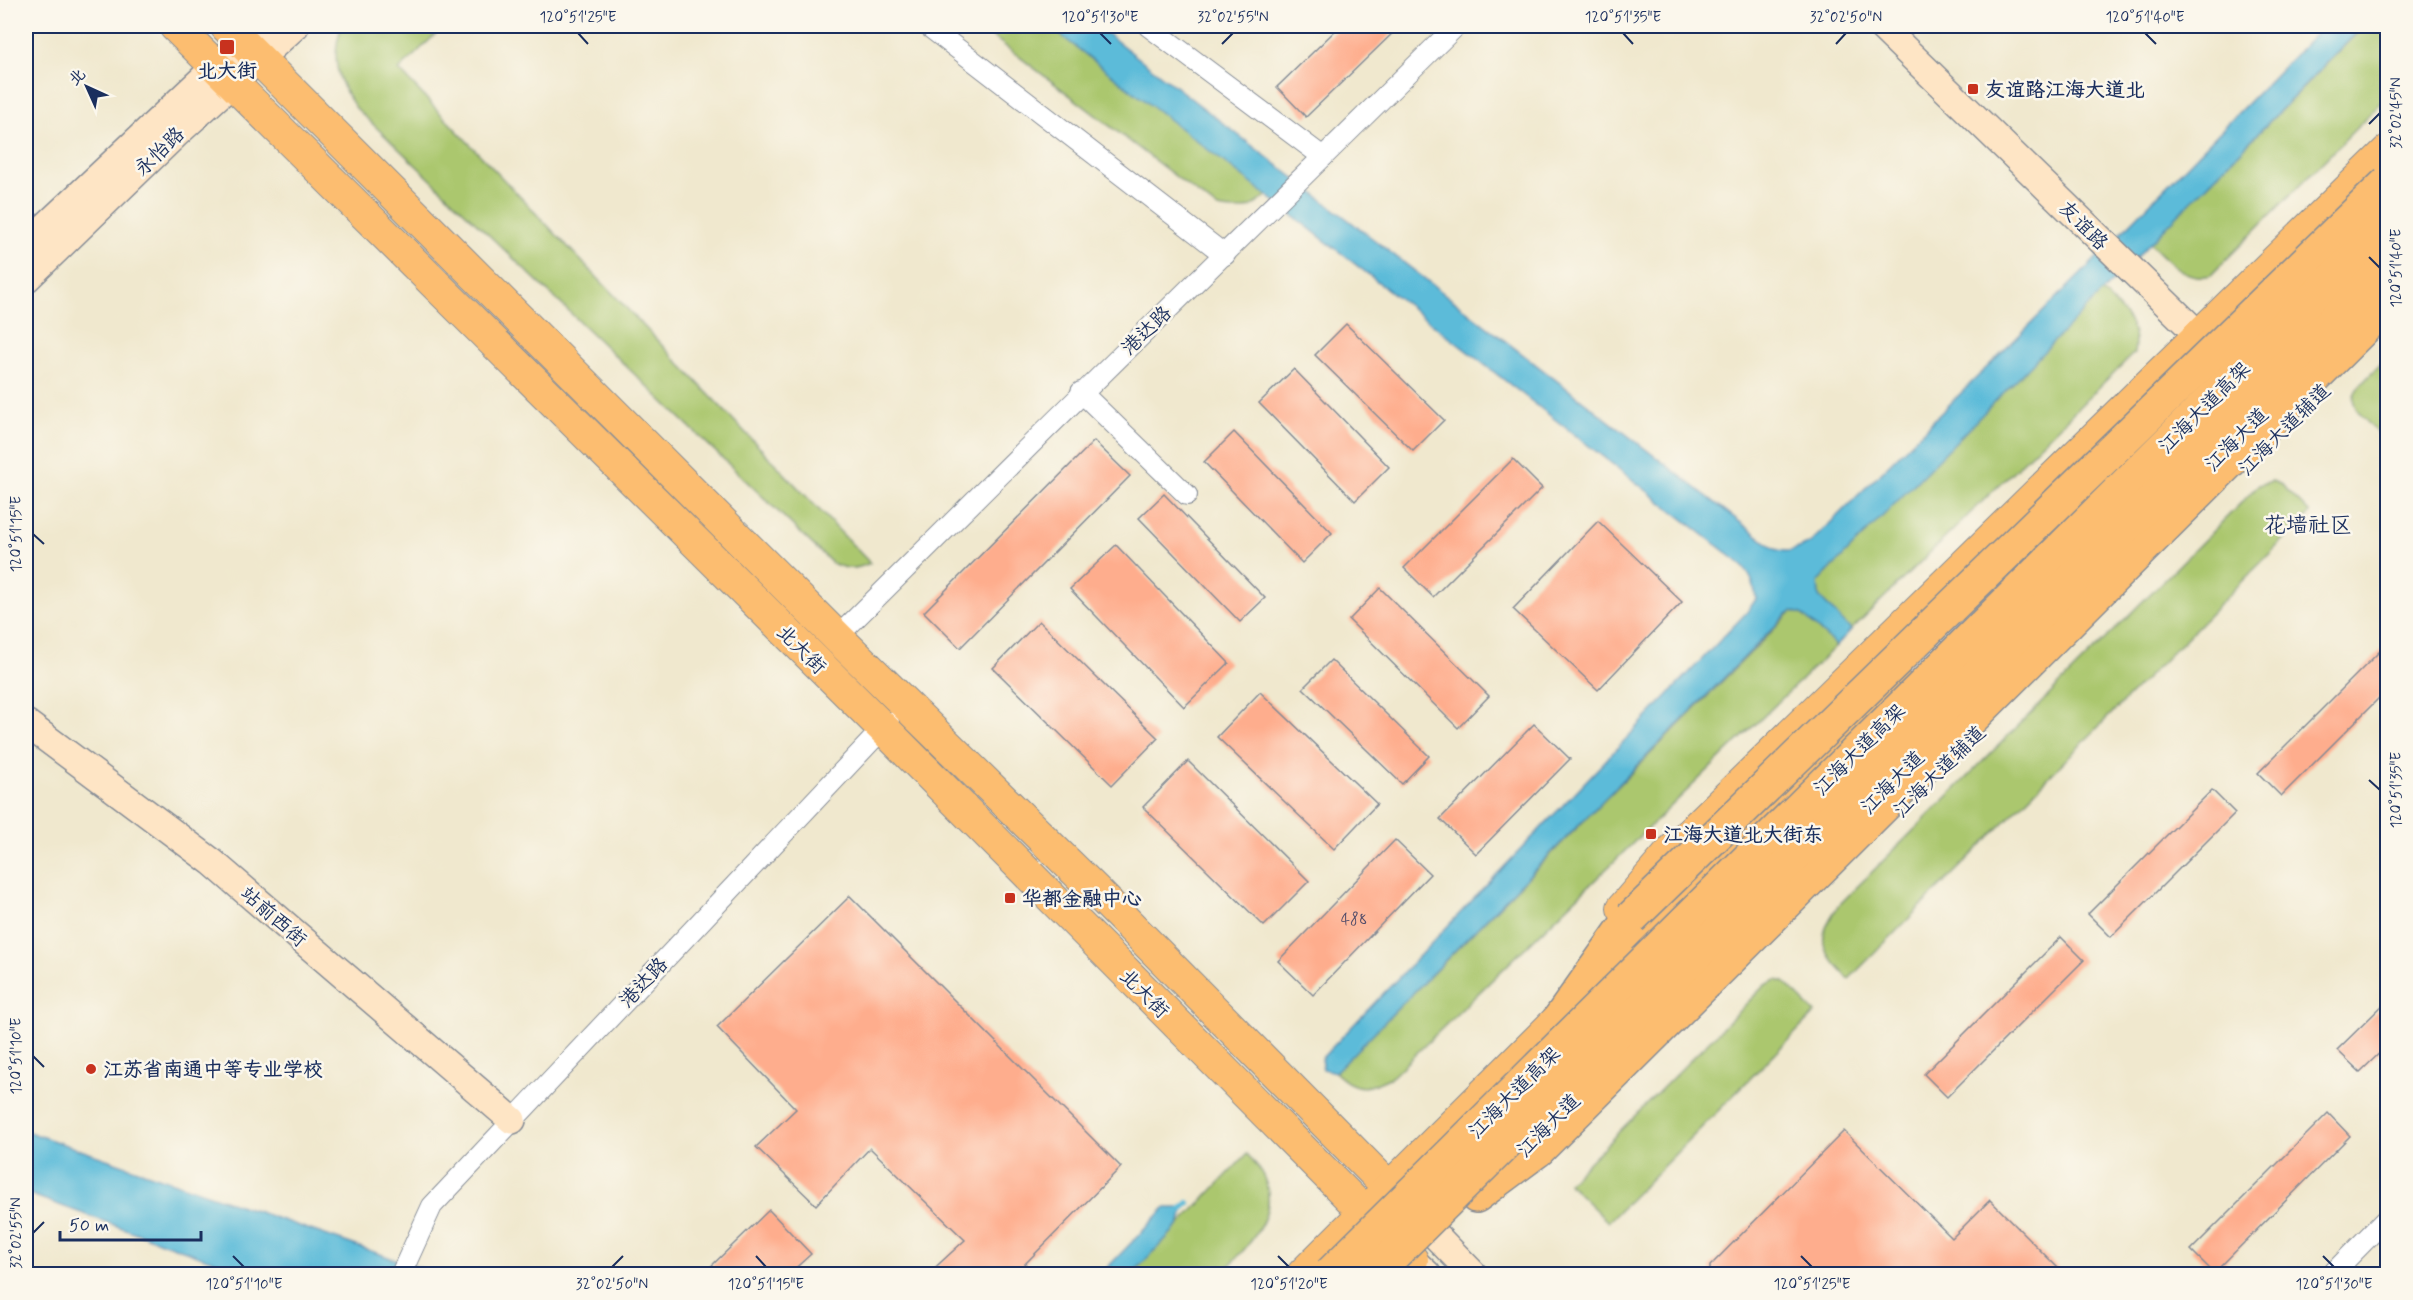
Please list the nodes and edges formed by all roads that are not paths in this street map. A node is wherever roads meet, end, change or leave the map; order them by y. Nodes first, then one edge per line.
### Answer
1 (175, 26) edge
2 (295, 26) edge
3 (928, 26) edge
4 (1148, 26) edge
5 (1456, 26) edge
6 (1881, 26) edge
7 (242, 31) edge
8 (216, 65) junction
9 (2388, 151) edge
10 (1323, 157) junction
11 (2388, 182) edge
12 (2388, 198) edge
13 (2388, 224) edge
14 (26, 245) edge
15 (1225, 255) junction
16 (2388, 266) edge
17 (26, 279) edge
18 (2388, 289) edge
19 (2388, 300) edge
20 (2388, 326) edge
21 (2199, 337) junction
22 (2223, 359) junction
23 (1081, 392) junction
24 (2280, 414) junction
25 (1187, 495) dead end
26 (837, 637) junction
27 (906, 704) junction
28 (26, 723) edge
29 (883, 728) junction
30 (1626, 914) junction
31 (1558, 1021) junction
32 (512, 1120) junction
33 (1390, 1187) junction
34 (1476, 1196) junction
35 (1365, 1213) junction
36 (2388, 1217) edge
37 (1436, 1236) junction
38 (403, 1268) edge
39 (1412, 1270) edge
40 (1303, 1275) edge
41 (1330, 1275) edge
42 (1374, 1275) edge
43 (1473, 1275) edge
44 (2332, 1275) edge

1 - 8 main road, 北大街
2 - 17 street, 永怡路
3 - 15 street
4 - 10 street
5 - 10 street, 港达路
6 - 21 street, 友谊路
7 - 8 street, 永怡路
7 - 26 main road, 北大街
8 - 14 street, 永怡路
8 - 29 main road, 北大街
9 - 21 main road
10 - 15 street, 港达路
11 - 30 highway, bridge
12 - 22 main road
13 - 41 highway, 江海大道高架, bridge
15 - 23 street, 港达路
16 - 42 highway, 江海大道高架, bridge
18 - 24 main road, 江海大道
19 - 34 highway, bridge
20 - 24 main road, 江海大道辅道
21 - 22 street, 友谊路
21 - 30 main road
22 - 24 street, 友谊路
22 - 31 main road
23 - 25 street
23 - 26 street, 港达路
24 - 34 main road, 江海大道
26 - 27 main road, 北大街
27 - 29 street, 港达路
27 - 33 main road, 北大街
28 - 32 street, 站前西街
29 - 32 street, 港达路
29 - 35 main road, 北大街
30 - 31 highway
31 - 33 main road
32 - 38 street, 港达路
33 - 35 main road
33 - 37 main road, 北大街
34 - 37 main road, 江海大道
35 - 39 main road, 北大街
35 - 40 main road
36 - 44 street
37 - 39 main road, 江海大道
37 - 43 street, 北大街

